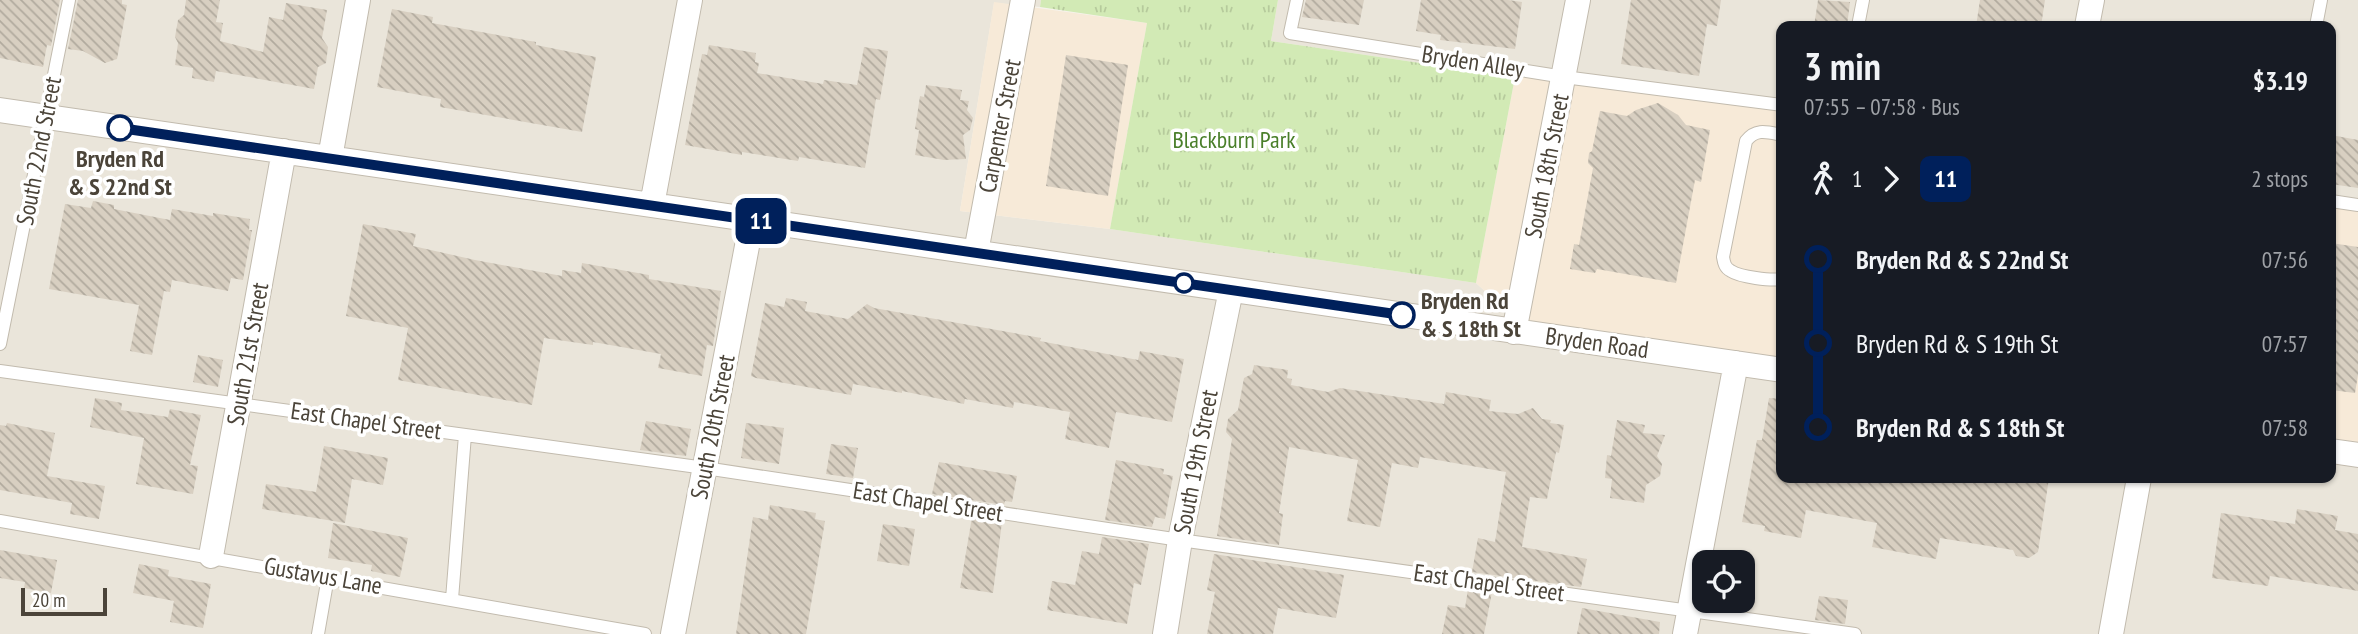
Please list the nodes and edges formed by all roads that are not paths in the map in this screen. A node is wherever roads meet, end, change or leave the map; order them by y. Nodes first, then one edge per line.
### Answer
1 (69, 0) edge
2 (358, 0) edge
3 (690, 0) edge
4 (1023, 0) edge
5 (1297, 0) edge
6 (1578, 0) edge
7 (1863, 0) edge
8 (2092, 0) edge
9 (2321, 0) edge
10 (1859, 21) edge
11 (2088, 21) edge
12 (2317, 21) edge
13 (1564, 77) junction
14 (1776, 104) edge
15 (0, 110) edge
16 (45, 117) junction
17 (1776, 134) edge
18 (284, 151) junction
19 (330, 158) junction
20 (2336, 202) edge
21 (652, 205) junction
22 (2358, 205) edge
23 (752, 220) junction
24 (976, 252) junction
25 (1776, 280) edge
26 (1231, 290) junction
27 (1514, 332) junction
28 (0, 344) edge
29 (1735, 363) junction
30 (1776, 369) edge
31 (0, 371) edge
32 (239, 404) junction
33 (465, 435) junction
34 (2336, 452) edge
35 (2358, 454) edge
36 (705, 468) junction
37 (2138, 483) edge
38 (0, 521) edge
39 (1180, 540) junction
40 (211, 556) junction
41 (328, 578) junction
42 (452, 599) junction
43 (1687, 623) edge
44 (318, 634) edge
45 (645, 634) edge
46 (673, 634) edge
47 (1165, 634) edge
48 (1855, 634) edge
49 (2111, 634) edge

1 - 16 lane, South 22nd Street
2 - 19 street
3 - 21 street
4 - 24 street, Carpenter Street
5 - 13 lane, Bryden Alley
6 - 13 street, South 18th Street
7 - 10 lane
8 - 11 street
9 - 12 lane
13 - 14 lane, Bryden Alley
13 - 27 street, South 18th Street
15 - 16 street, Bryden Road
16 - 18 street, Bryden Road
16 - 28 lane, South 22nd Street
17 - 25 lane
18 - 19 street, Bryden Road
18 - 32 street, South 21st Street
19 - 21 street, Bryden Road
20 - 22 lane
21 - 23 street, Bryden Road
23 - 24 street, Bryden Road
23 - 36 street, South 20th Street
24 - 26 street, Bryden Road
26 - 27 street, Bryden Road
26 - 39 street, South 19th Street
27 - 29 street, Bryden Road
29 - 30 street, Bryden Road
29 - 43 street
31 - 32 lane, East Chapel Street
32 - 33 lane, East Chapel Street
32 - 40 street, South 21st Street
33 - 36 lane, East Chapel Street
33 - 42 lane
34 - 35 street
36 - 39 lane, East Chapel Street
36 - 46 street, South 20th Street
37 - 49 street
38 - 40 lane, Gustavus Lane
39 - 43 lane, East Chapel Street
39 - 47 street, South 19th Street
40 - 41 lane, Gustavus Lane
41 - 42 lane, Gustavus Lane
41 - 44 lane
42 - 45 lane, Gustavus Lane
43 - 48 lane, East Chapel Street

